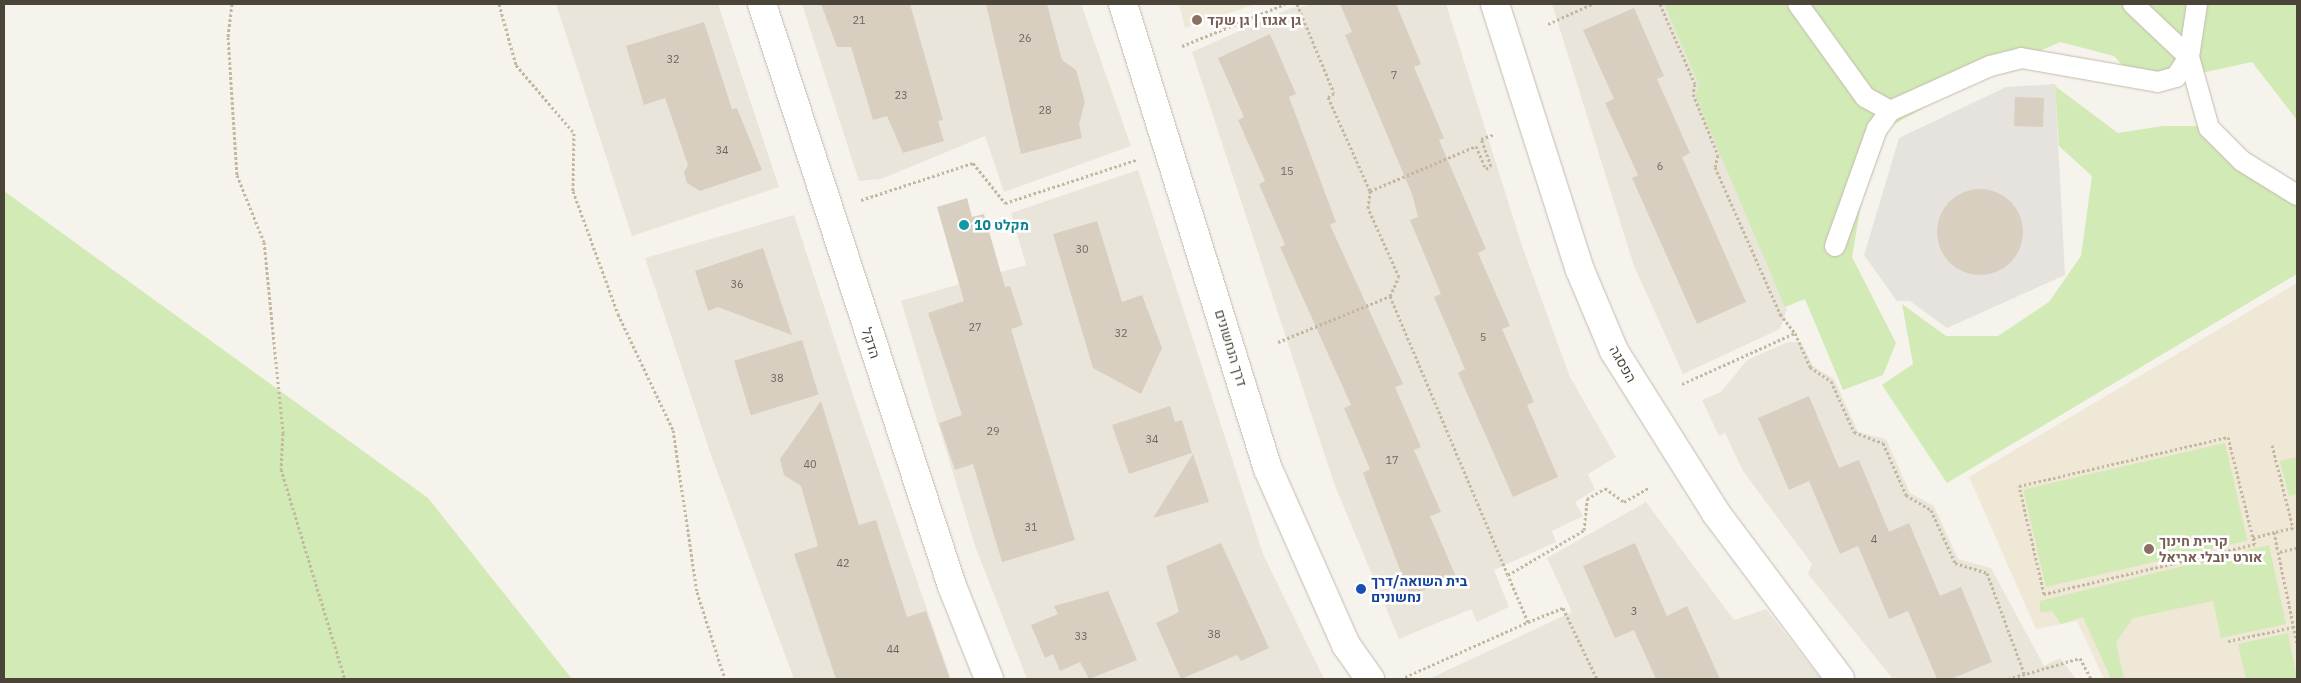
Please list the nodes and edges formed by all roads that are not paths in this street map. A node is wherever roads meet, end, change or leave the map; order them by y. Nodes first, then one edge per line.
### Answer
1 (762, 4) edge
2 (1123, 4) edge
3 (1495, 4) edge
4 (1798, 4) edge
5 (2133, 4) edge
6 (2197, 4) edge
7 (2189, 57) junction
8 (1890, 111) junction
9 (2297, 195) edge
10 (1835, 246) dead end
11 (990, 679) edge
12 (1370, 679) edge
13 (1840, 679) edge

1 - 11 street, הדקל
2 - 12 street, דרך הנחשונים
3 - 13 street, הפסגה
4 - 8 lane
5 - 7 lane
6 - 7 lane
7 - 8 lane
7 - 9 lane
8 - 10 lane

